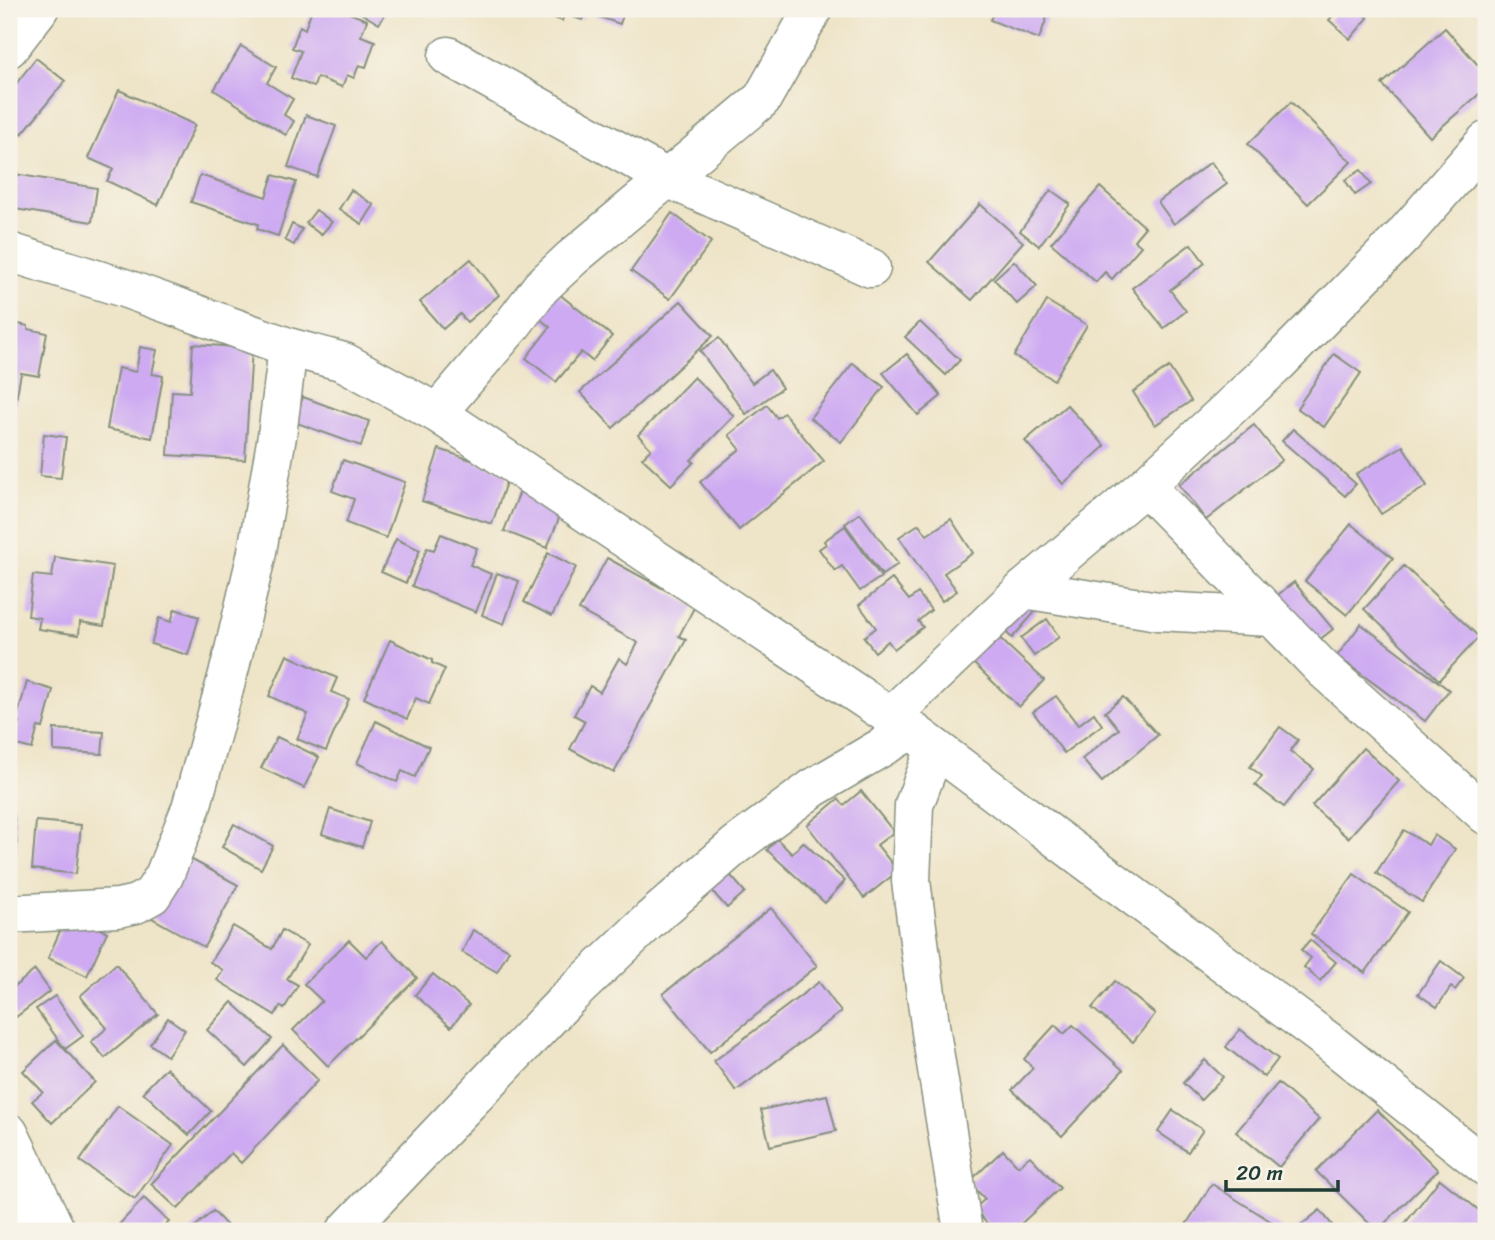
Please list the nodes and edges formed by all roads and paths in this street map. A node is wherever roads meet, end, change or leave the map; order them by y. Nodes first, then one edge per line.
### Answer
1 (39, 9) edge
2 (813, 9) edge
3 (9, 48) edge
4 (448, 56) dead end
5 (1486, 141) edge
6 (667, 178) junction
7 (9, 252) edge
8 (871, 268) dead end
9 (288, 347) junction
10 (437, 413) junction
11 (1145, 486) junction
12 (1024, 589) junction
13 (1271, 617) junction
14 (912, 732) junction
15 (1486, 815) edge
16 (9, 914) edge
17 (9, 1133) edge
18 (1486, 1167) edge
19 (9, 1210) edge
20 (40, 1231) edge
21 (56, 1231) edge
22 (346, 1231) edge
23 (963, 1231) edge

1 - 3 street
2 - 6 street
4 - 6 street
5 - 11 street
6 - 8 street
6 - 10 street
7 - 9 street
9 - 10 street
9 - 16 street
10 - 14 street
11 - 12 street
11 - 13 street
12 - 13 street
12 - 14 street
13 - 15 street
14 - 18 street
14 - 22 street
14 - 23 street
17 - 21 street
19 - 20 street

